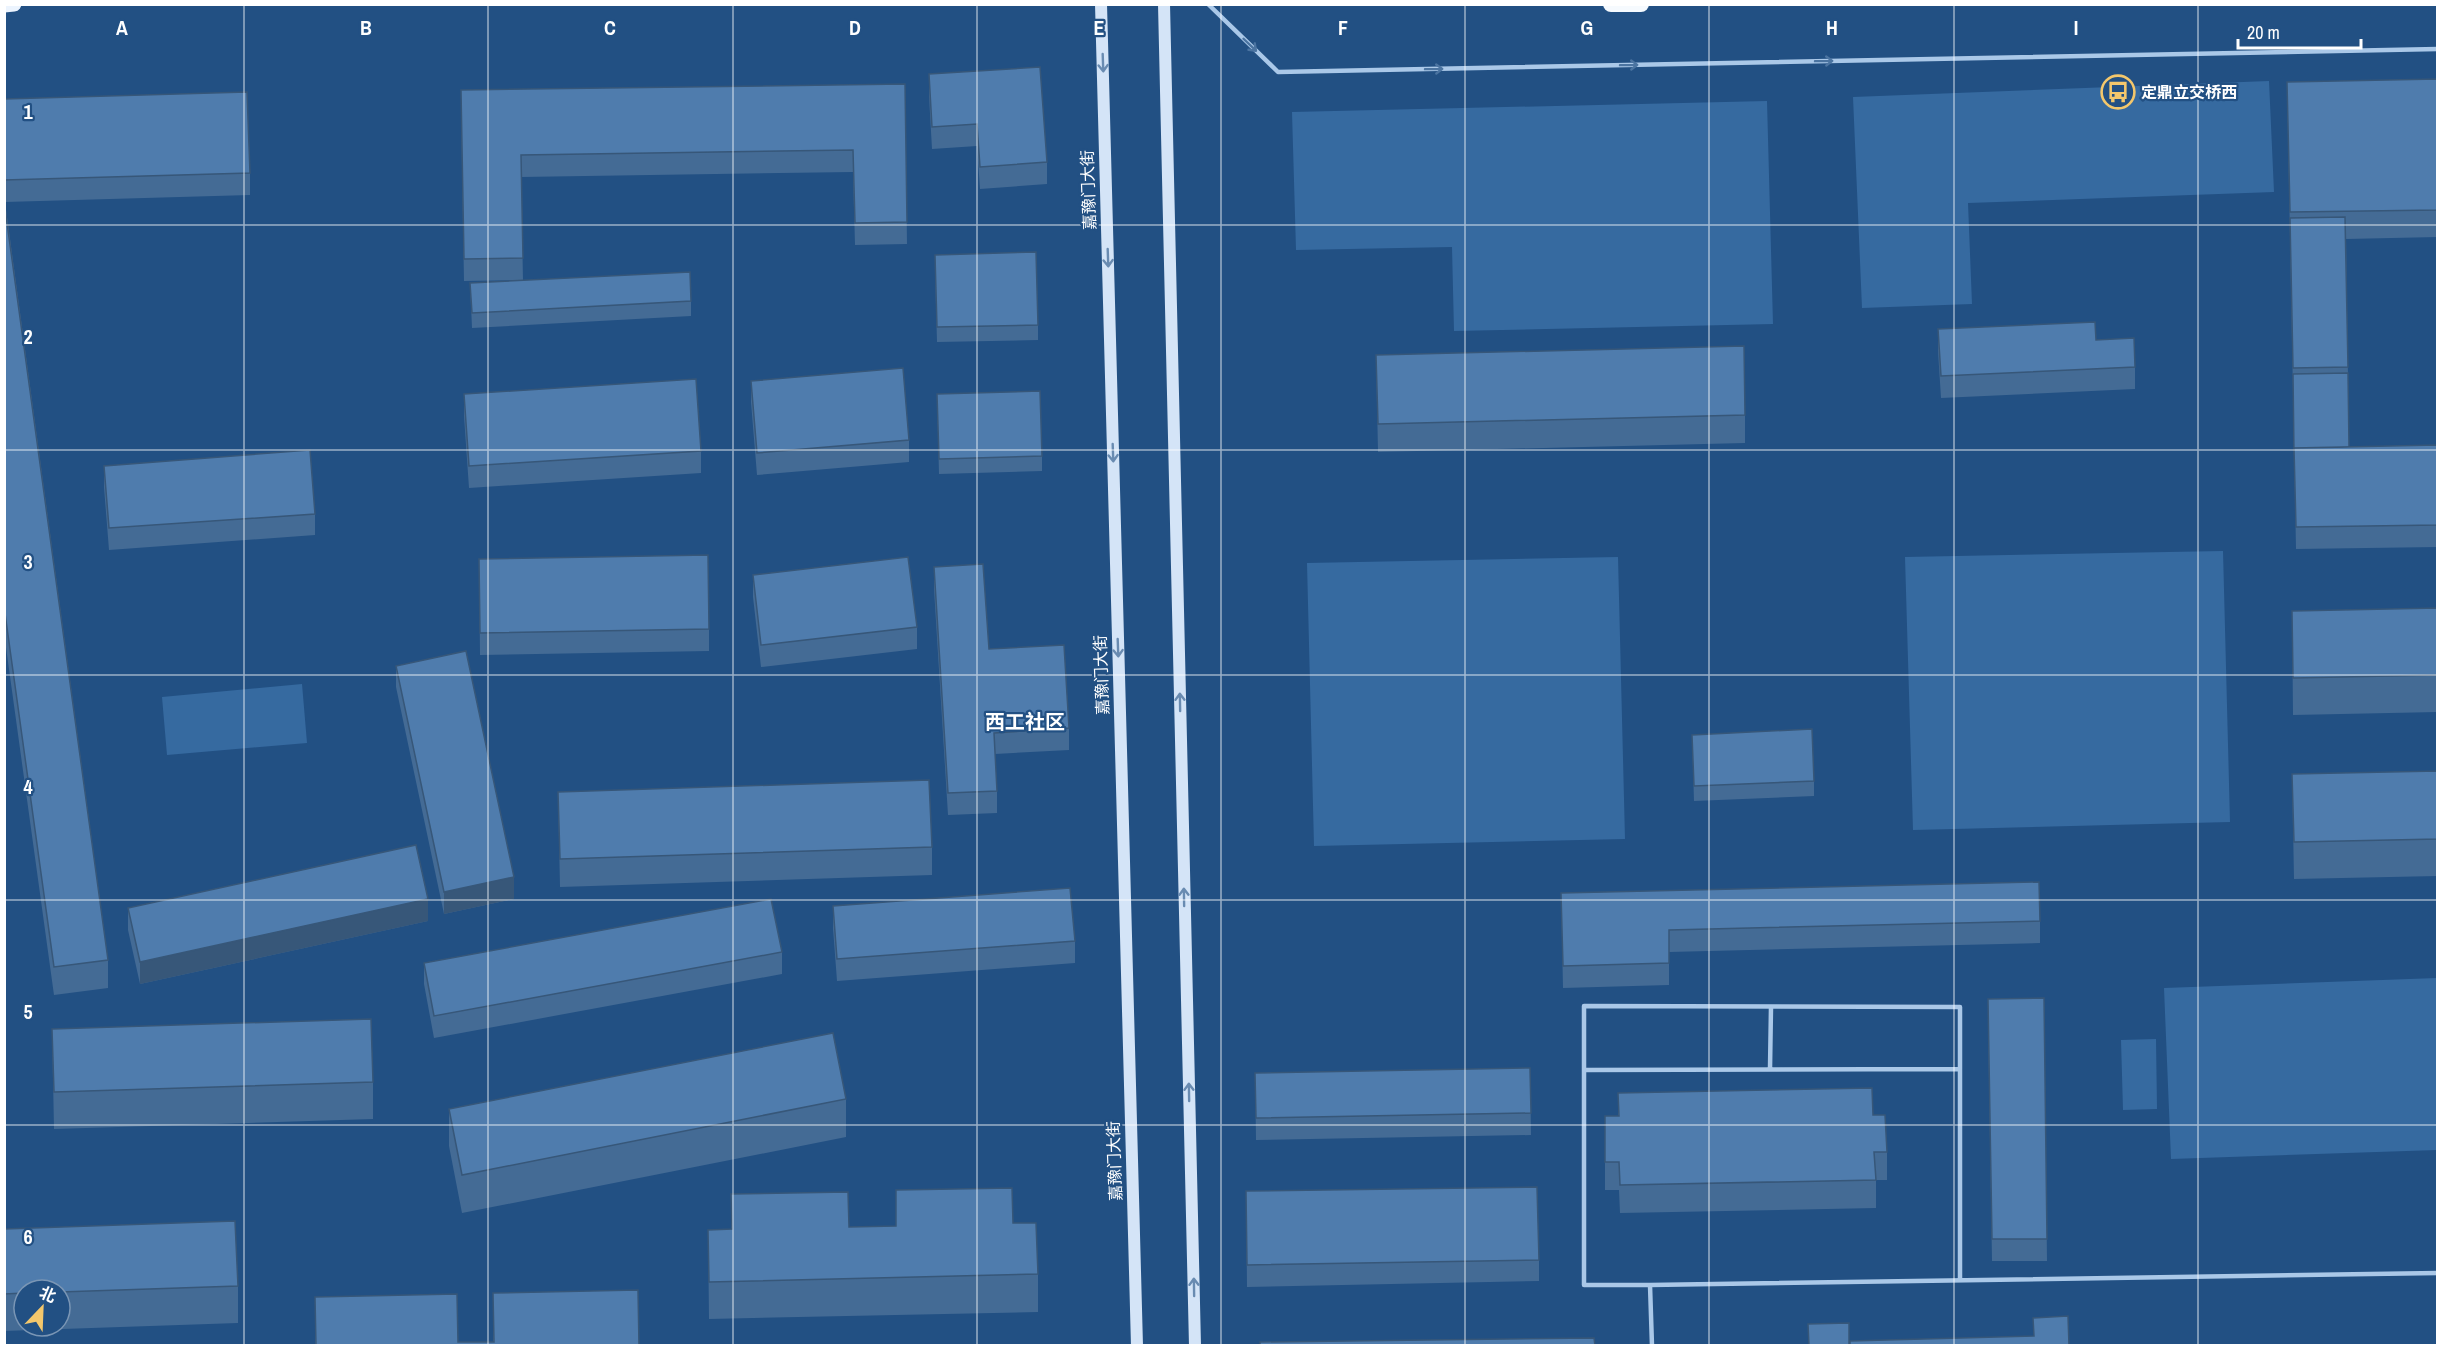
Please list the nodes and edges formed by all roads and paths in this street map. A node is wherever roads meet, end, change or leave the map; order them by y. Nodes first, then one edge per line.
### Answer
1 (14, 4) edge
2 (1101, 4) edge
3 (1164, 4) edge
4 (1208, 4) edge
5 (1611, 4) edge
6 (1641, 4) edge
7 (4, 5) edge
8 (2438, 49) edge
9 (1771, 1006) junction
10 (1770, 1069) junction
11 (1960, 1069) junction
12 (1584, 1070) junction
13 (2438, 1273) edge
14 (1960, 1280) junction
15 (1650, 1285) junction
16 (1137, 1346) edge
17 (1195, 1346) edge
18 (1652, 1346) edge

1 - 7 main road
2 -> 16 main road, 嘉豫门大街
17 -> 3 main road
4 -> 8 lane
5 - 6 highway
9 - 10 lane
9 - 11 lane
9 - 12 lane
10 - 11 lane
10 - 12 lane
11 - 14 lane
12 - 15 lane
13 - 14 lane
14 - 15 lane
15 - 18 lane

